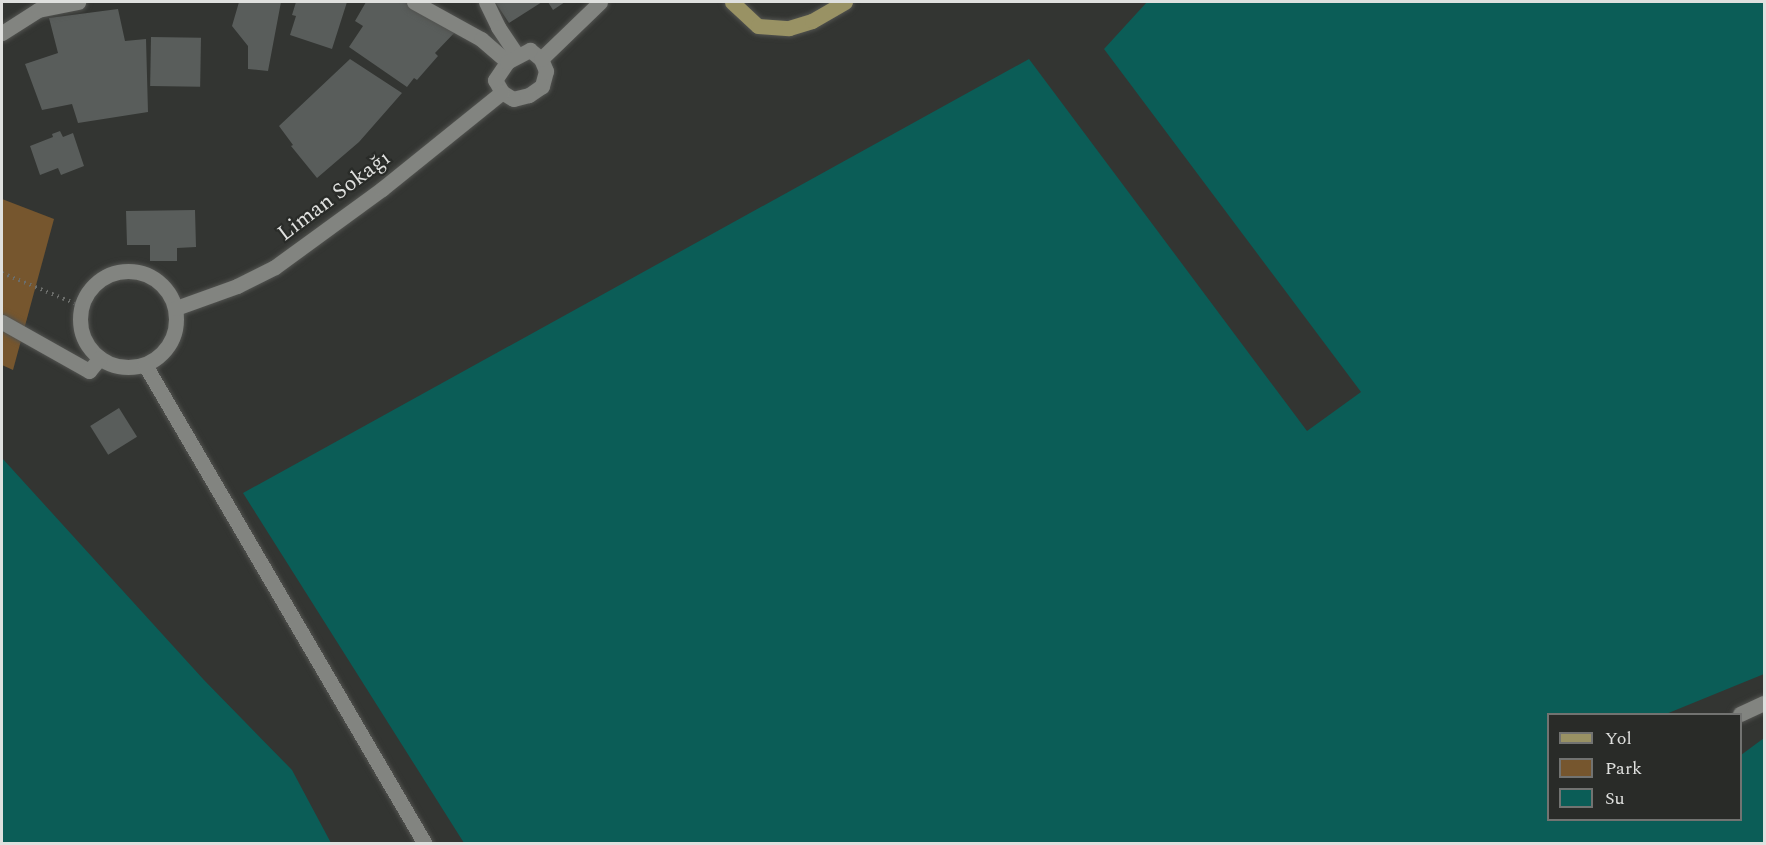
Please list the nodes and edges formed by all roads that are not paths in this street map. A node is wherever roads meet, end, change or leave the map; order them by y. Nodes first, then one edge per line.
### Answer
1 (78, 2) edge
2 (414, 2) edge
3 (486, 2) edge
4 (600, 2) edge
5 (732, 2) edge
6 (845, 2) edge
7 (2, 33) edge
8 (512, 58) junction
9 (541, 59) junction
10 (502, 92) junction
11 (176, 308) junction
12 (2, 322) edge
13 (100, 358) junction
14 (145, 365) junction
15 (1764, 703) edge
16 (1742, 713) edge
17 (425, 843) edge

1 - 7 street
2 - 8 street
3 - 8 street
4 - 9 street
5 - 6 main road
8 - 9 street
8 - 10 street
9 - 10 street
10 - 11 street, Liman Sokağı
11 - 13 street
11 - 14 street
12 - 13 street
13 - 14 street
14 - 17 street
15 - 16 street

